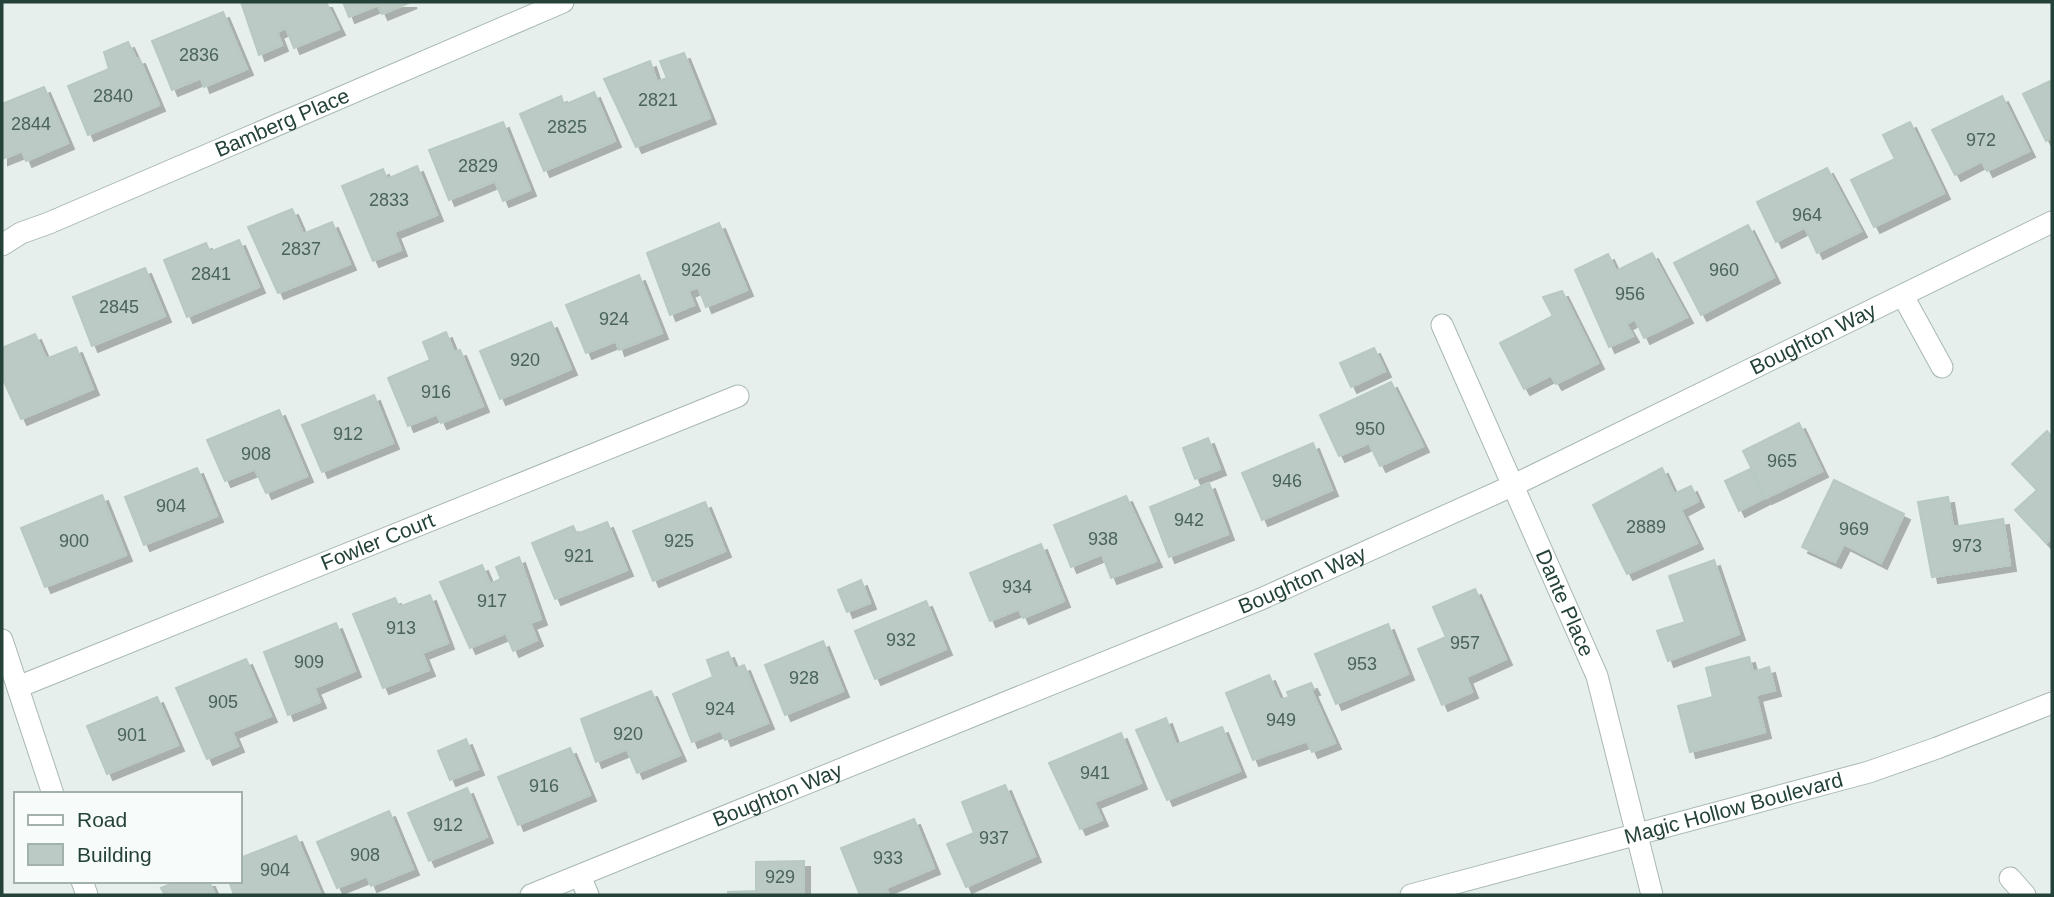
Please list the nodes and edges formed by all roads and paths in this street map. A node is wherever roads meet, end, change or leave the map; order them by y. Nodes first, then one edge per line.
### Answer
1 (563, 2) edge
2 (2052, 222) edge
3 (2, 245) edge
4 (1903, 296) junction
5 (1442, 325) dead end
6 (1942, 367) dead end
7 (738, 396) dead end
8 (1514, 485) junction
9 (2, 640) edge
10 (18, 688) junction
11 (2052, 703) edge
12 (52, 792) edge
13 (1637, 835) junction
14 (2010, 878) dead end
15 (584, 885) edge
16 (531, 895) edge
17 (1411, 895) edge
18 (1652, 895) edge
19 (2025, 895) edge

1 - 3 street, Bamberg Place
2 - 4 street, Boughton Way
4 - 6 street
4 - 8 street, Boughton Way
5 - 8 street, Dante Place
7 - 10 street, Fowler Court
8 - 13 street, Dante Place
8 - 15 street, Boughton Way
9 - 10 street
10 - 12 street
11 - 13 street, Magic Hollow Boulevard
13 - 17 street, Magic Hollow Boulevard
13 - 18 street, Dante Place
14 - 19 street
15 - 16 street, Boughton Way

